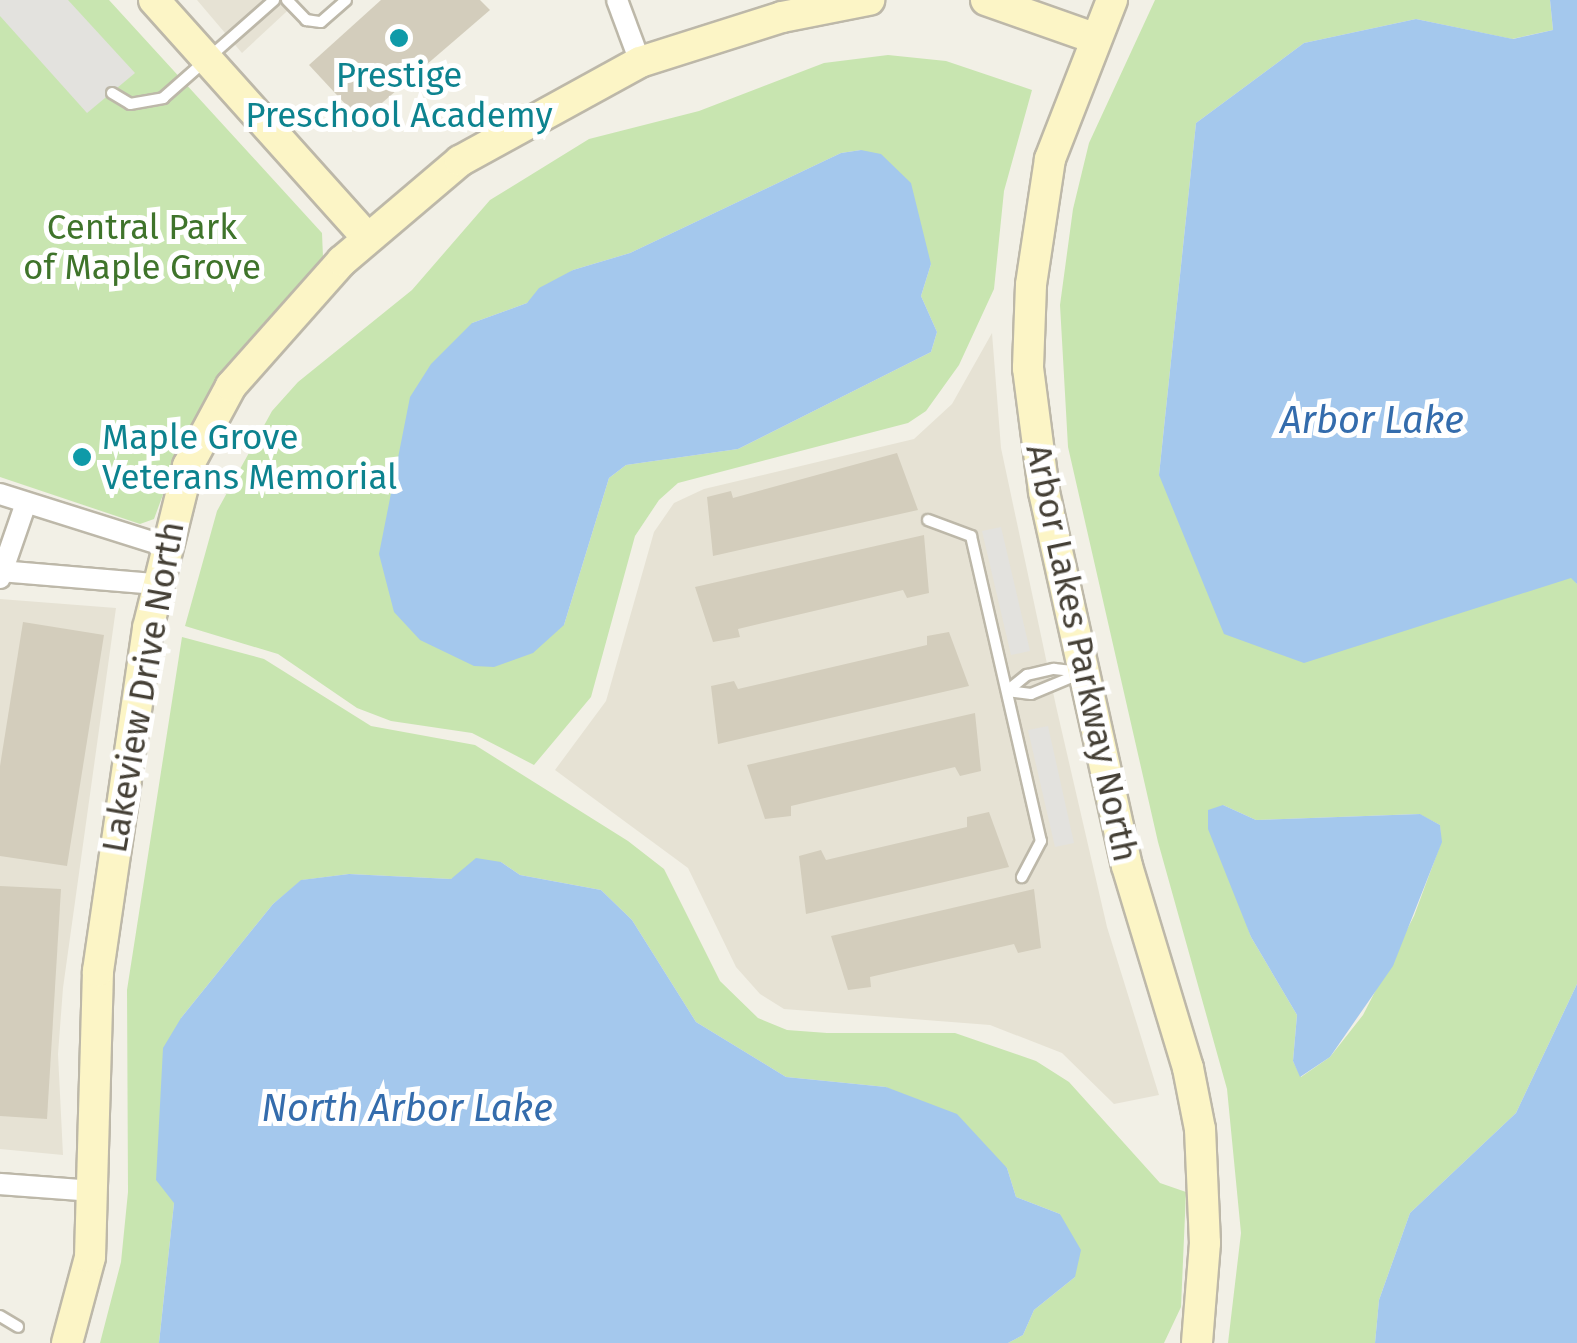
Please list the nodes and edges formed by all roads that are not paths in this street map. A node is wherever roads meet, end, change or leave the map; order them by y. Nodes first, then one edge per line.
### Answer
1 (154, 0) edge
2 (274, 0) edge
3 (287, 0) edge
4 (346, 0) edge
5 (617, 0) edge
6 (869, 0) edge
7 (986, 0) edge
8 (1112, 0) edge
9 (1094, 38) junction
10 (210, 59) junction
11 (640, 62) junction
12 (112, 92) dead end
13 (367, 237) junction
14 (0, 494) edge
15 (26, 503) junction
16 (928, 520) dead end
17 (165, 546) junction
18 (1, 574) edge
19 (156, 584) junction
20 (1084, 672) junction
21 (1008, 691) junction
22 (1022, 878) dead end
23 (0, 1184) edge
24 (94, 1191) junction
25 (1198, 1309) junction
26 (0, 1316) edge
27 (18, 1327) dead end
28 (67, 1343) edge
29 (1187, 1343) edge
30 (1197, 1343) edge

1 - 10 street
2 - 10 lane
3 - 4 lane
5 - 11 street
6 - 11 street, Lakeview Drive North
7 - 9 street
8 - 9 street, Arbor Lakes Parkway North
9 - 20 street, Arbor Lakes Parkway North
10 - 12 lane
10 - 13 street
11 - 13 street, Lakeview Drive North
13 - 17 street, Lakeview Drive North
14 - 15 street
15 - 17 street
15 - 18 street
16 - 21 lane
17 - 19 street, Lakeview Drive North
18 - 19 street
19 - 24 street, Lakeview Drive North
20 - 21 lane
20 - 21 lane
20 - 25 street, Arbor Lakes Parkway North
21 - 22 lane
23 - 24 street
24 - 28 street, Lakeview Drive North
25 - 29 street, Arbor Lakes Parkway North
25 - 30 street, Arbor Lakes Parkway North
26 - 27 lane

